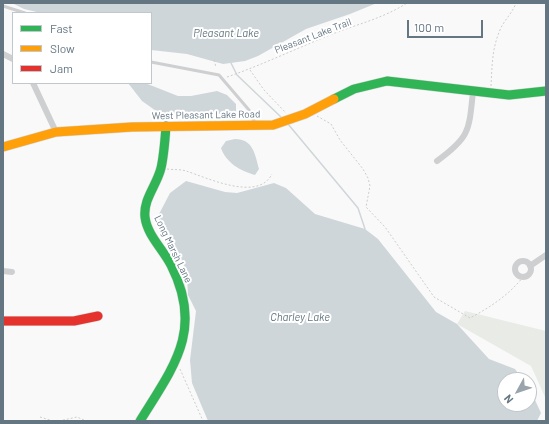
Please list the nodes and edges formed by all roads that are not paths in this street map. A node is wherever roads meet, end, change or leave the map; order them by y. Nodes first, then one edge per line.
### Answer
1 (3, 6) edge
2 (22, 12) edge
3 (3, 54) edge
4 (12, 58) edge
5 (152, 62) edge
6 (33, 84) edge
7 (473, 91) junction
8 (546, 91) edge
9 (166, 126) junction
10 (257, 126) junction
11 (56, 132) junction
12 (3, 147) edge
13 (437, 161) dead end
14 (546, 256) edge
15 (530, 266) junction
16 (3, 271) edge
17 (12, 272) dead end
18 (98, 316) dead end
19 (3, 321) edge
20 (140, 421) edge

1 - 2 lane
3 - 4 street
5 - 10 lane
6 - 11 street
7 - 8 street, West Pleasant Lake Road
7 - 10 street, West Pleasant Lake Road
7 - 13 street
9 - 10 street, West Pleasant Lake Road
9 - 11 street, West Pleasant Lake Road
9 - 20 street, Long Marsh Lane
11 - 12 street, West Pleasant Lake Road
14 - 15 street
15 - 15 street
16 - 17 street
18 - 19 street

